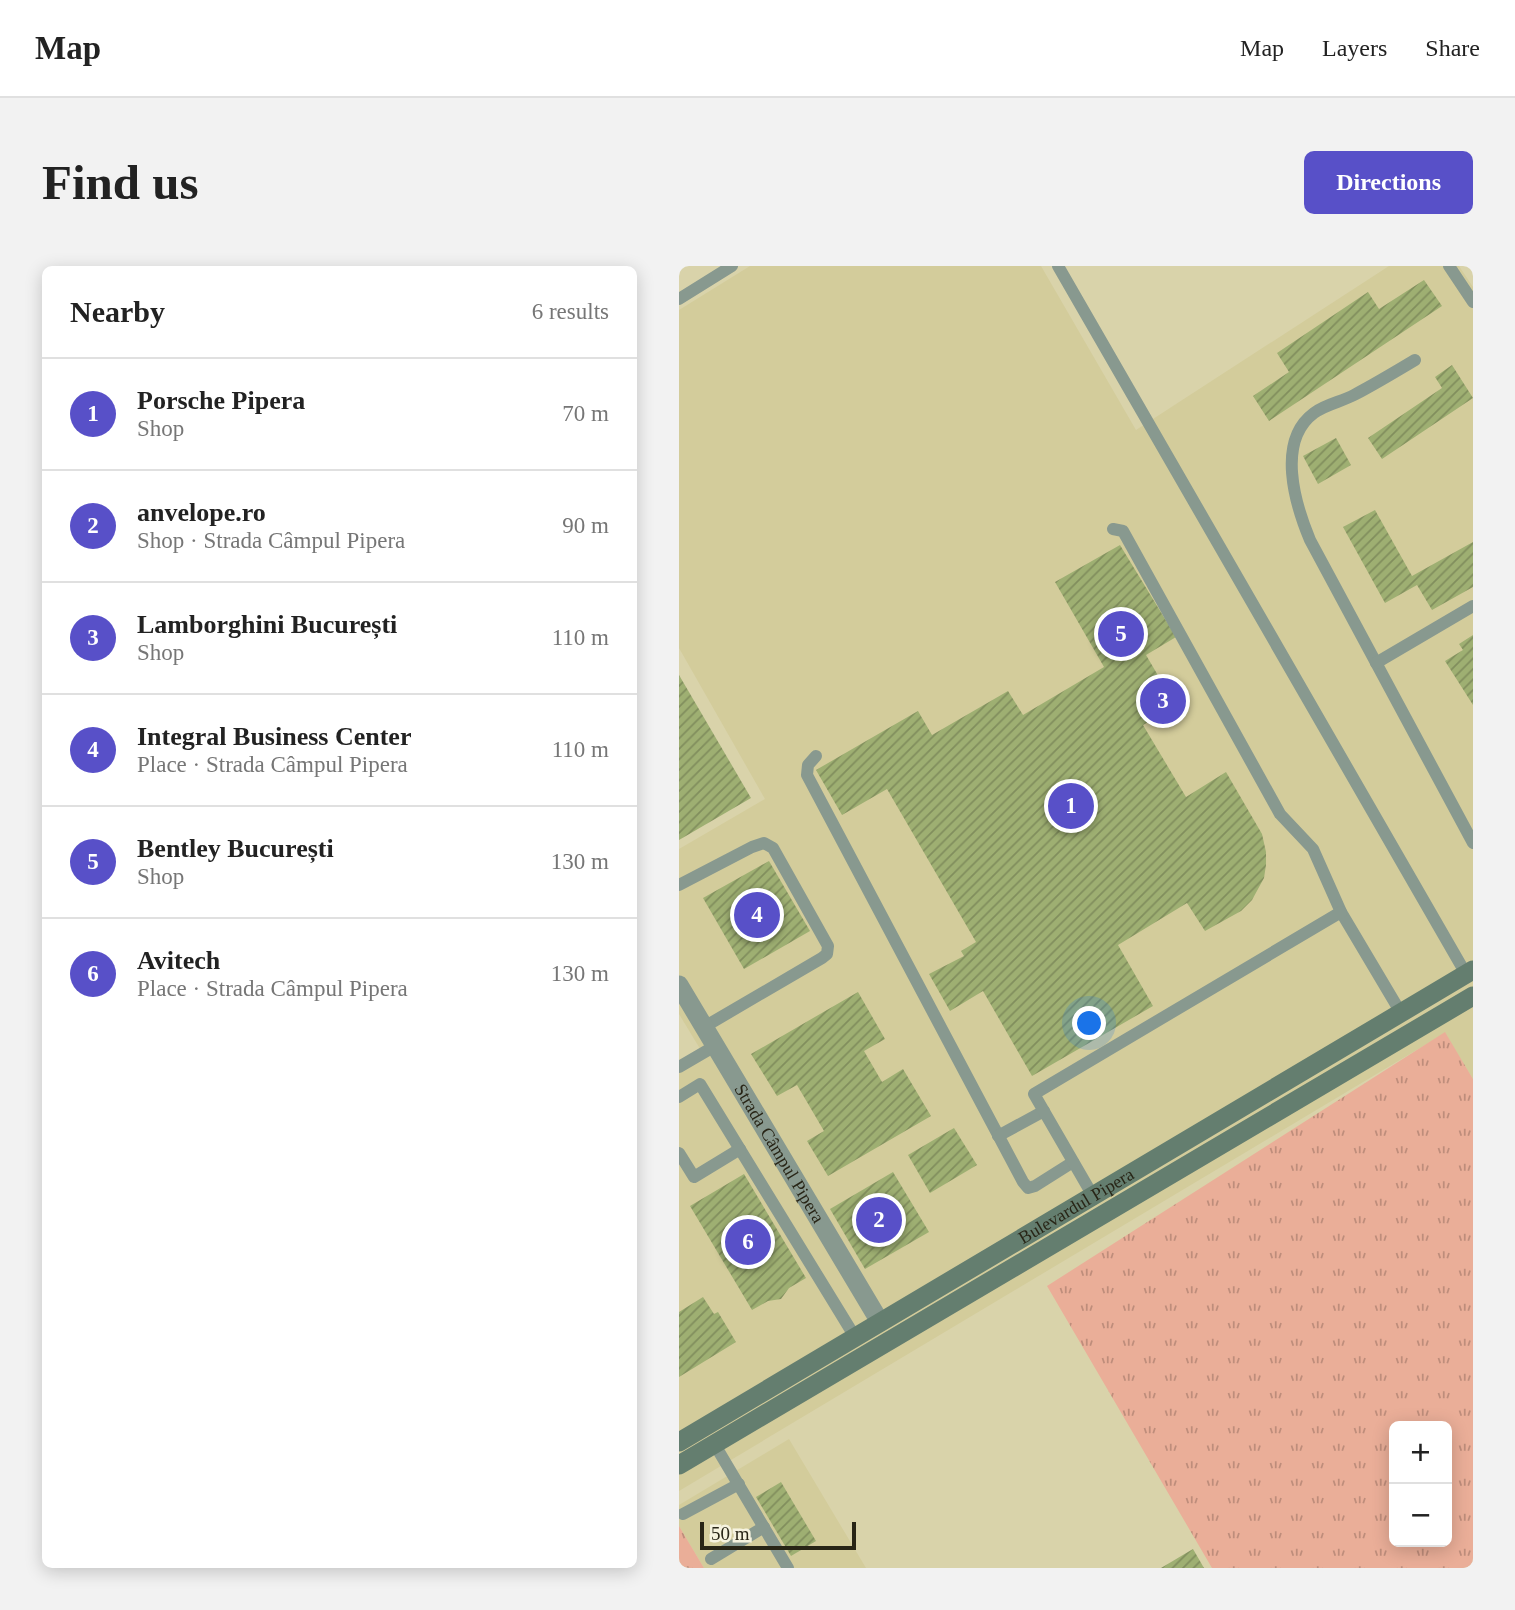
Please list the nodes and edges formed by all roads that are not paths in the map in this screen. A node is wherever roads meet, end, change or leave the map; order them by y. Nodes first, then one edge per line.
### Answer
1 (732, 266) edge
2 (1058, 266) edge
3 (1450, 266) edge
4 (679, 299) edge
5 (1473, 302) edge
6 (1415, 360) dead end
7 (1114, 529) dead end
8 (1473, 607) edge
9 (1376, 663) junction
10 (816, 756) dead end
11 (1473, 843) edge
12 (679, 885) edge
13 (1341, 912) junction
14 (1470, 972) edge
15 (679, 985) edge
16 (1473, 996) edge
17 (1401, 1013) junction
18 (704, 1027) junction
19 (715, 1046) junction
20 (679, 1067) edge
21 (679, 1097) edge
22 (1044, 1111) junction
23 (998, 1136) junction
24 (740, 1149) junction
25 (679, 1153) edge
26 (1073, 1162) junction
27 (1093, 1196) junction
28 (880, 1322) junction
29 (855, 1338) junction
30 (679, 1442) edge
31 (715, 1445) junction
32 (679, 1465) edge
33 (739, 1484) junction
34 (683, 1514) dead end
35 (764, 1527) junction
36 (711, 1559) dead end
37 (786, 1567) edge

1 - 4 lane
2 - 14 lane
3 - 5 lane
6 - 9 lane
7 - 13 lane
8 - 9 lane
9 - 11 lane
10 - 23 lane
12 - 18 lane
13 - 17 lane
13 - 22 lane
14 - 17 main road, Bulevardul Pipera
15 - 18 street, Strada Câmpul Pipera
16 - 31 main road, Bulevardul Pipera
17 - 27 main road, Bulevardul Pipera
18 - 19 street, Strada Câmpul Pipera
19 - 20 lane
19 - 28 street, Strada Câmpul Pipera
21 - 24 lane
22 - 23 lane
22 - 26 lane
23 - 26 lane
24 - 25 lane
24 - 29 lane
26 - 27 lane
27 - 28 main road, Bulevardul Pipera
28 - 29 main road, Bulevardul Pipera
29 - 30 main road, Bulevardul Pipera
31 - 32 main road, Bulevardul Pipera
31 - 33 lane
33 - 34 lane
33 - 35 lane
35 - 36 lane
35 - 37 lane

